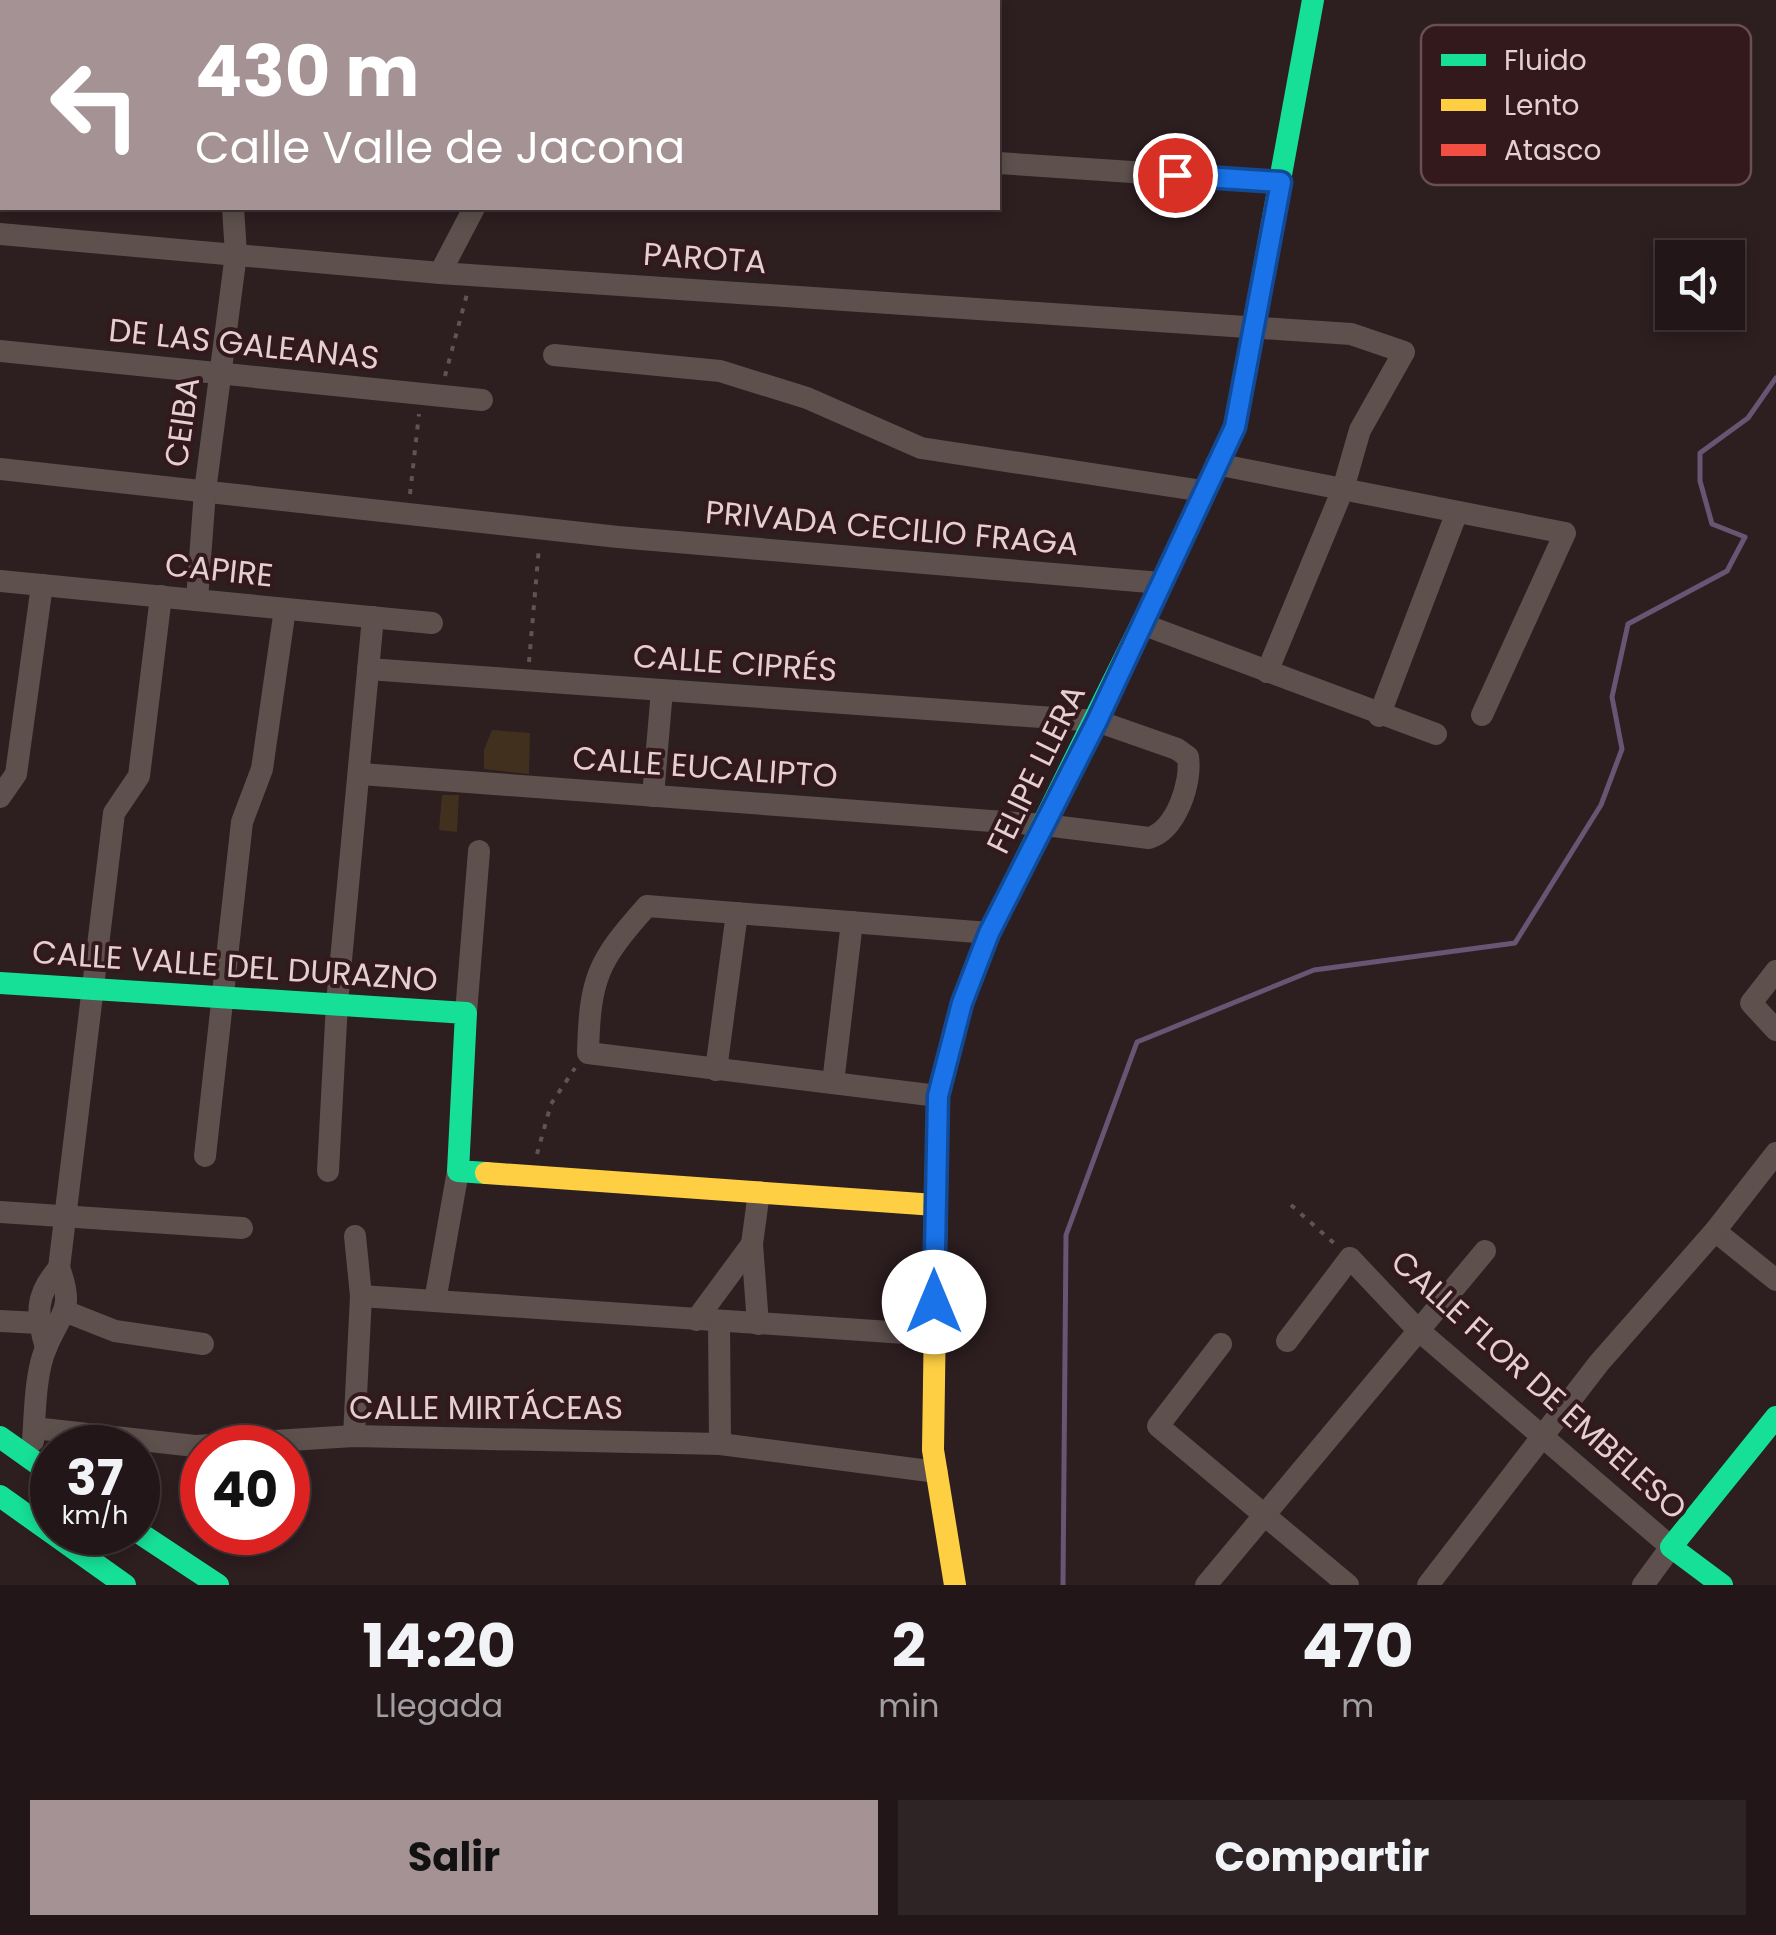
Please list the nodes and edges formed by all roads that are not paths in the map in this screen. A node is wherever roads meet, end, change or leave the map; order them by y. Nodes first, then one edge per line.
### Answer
1 (1313, 0) edge
2 (1000, 163) edge
3 (1281, 182) junction
4 (234, 210) edge
5 (473, 210) edge
6 (0, 234) edge
7 (236, 254) junction
8 (440, 273) junction
9 (1257, 326) junction
10 (0, 352) edge
11 (554, 355) dead end
12 (222, 374) junction
13 (482, 400) dead end
14 (1216, 464) junction
15 (0, 470) edge
16 (1343, 489) junction
17 (1203, 491) junction
18 (205, 492) junction
19 (1457, 512) junction
20 (0, 581) edge
21 (1161, 583) junction
22 (42, 585) junction
23 (160, 596) junction
24 (197, 600) junction
25 (285, 609) junction
26 (373, 617) junction
27 (432, 622) dead end
28 (1142, 624) junction
29 (368, 669) junction
30 (1267, 672) junction
31 (662, 690) junction
32 (1379, 716) junction
33 (1482, 716) dead end
34 (1097, 721) junction
35 (1436, 734) dead end
36 (360, 774) junction
37 (653, 796) junction
38 (0, 797) edge
39 (1045, 825) junction
40 (479, 851) dead end
41 (736, 913) junction
42 (852, 922) junction
43 (989, 933) junction
44 (1776, 971) edge
45 (0, 983) edge
46 (96, 987) junction
47 (222, 994) junction
48 (337, 1003) junction
49 (466, 1013) junction
50 (1776, 1030) edge
51 (716, 1070) junction
52 (833, 1084) junction
53 (938, 1096) junction
54 (1776, 1153) edge
55 (205, 1156) dead end
56 (328, 1171) dead end
57 (458, 1172) junction
58 (759, 1192) junction
59 (935, 1205) junction
60 (0, 1212) edge
61 (65, 1217) junction
62 (242, 1228) dead end
63 (1715, 1231) junction
64 (355, 1236) dead end
65 (752, 1244) junction
66 (1485, 1251) dead end
67 (59, 1268) junction
68 (1776, 1280) edge
69 (361, 1296) junction
70 (435, 1301) junction
71 (66, 1312) junction
72 (0, 1320) edge
73 (708, 1320) junction
74 (38, 1323) junction
75 (758, 1324) junction
76 (1417, 1329) junction
77 (934, 1335) junction
78 (1287, 1341) dead end
79 (203, 1344) dead end
80 (1221, 1344) dead end
81 (46, 1348) junction
82 (1776, 1417) edge
83 (34, 1425) edge
84 (354, 1436) junction
85 (0, 1438) edge
86 (1544, 1438) junction
87 (160, 1442) edge
88 (720, 1444) junction
89 (30, 1458) edge
90 (937, 1472) junction
91 (0, 1496) edge
92 (30, 1514) edge
93 (1265, 1514) junction
94 (160, 1547) edge
95 (1671, 1547) junction
96 (88, 1555) edge
97 (115, 1579) edge
98 (218, 1585) edge
99 (955, 1585) edge
100 (1206, 1585) edge
101 (1348, 1585) edge
102 (1428, 1585) edge
103 (1642, 1585) edge
104 (1722, 1585) edge

1 - 3 street, FELIPE LLERA
2 - 3 street
3 - 9 street, FELIPE LLERA
4 - 7 street, CEIBA
5 - 8 street
6 - 7 street, PAROTA
7 - 8 street, PAROTA
7 - 12 street, CEIBA
8 - 9 street, PAROTA
9 - 14 street, FELIPE LLERA
9 - 16 street, PAROTA
10 - 12 street, DE LAS GALEANAS
11 - 17 street
12 - 13 street, DE LAS GALEANAS
12 - 18 street, CEIBA
14 - 16 street
14 - 17 street, FELIPE LLERA
15 - 18 street, PRIVADA CECILIO FRAGA
16 - 19 street
16 - 30 street
17 - 21 street, FELIPE LLERA
18 - 21 street, PRIVADA CECILIO FRAGA
18 - 24 street, CEIBA
19 - 32 street
19 - 33 street
20 - 22 street, CAPIRE
21 - 28 street, FELIPE LLERA
22 - 23 street, CAPIRE
22 - 38 street
23 - 24 street, CAPIRE
23 - 46 street
24 - 25 street, CAPIRE
25 - 26 street, CAPIRE
25 - 47 street
26 - 27 street, CAPIRE
26 - 29 street
28 - 30 street
28 - 34 street, FELIPE LLERA
29 - 31 street, CALLE CIPRÉS
29 - 36 street
30 - 32 street
31 - 34 street, CALLE CIPRÉS
31 - 37 street
32 - 35 street
34 - 39 street, FELIPE LLERA
34 - 39 street, CALLE CIPRÉS
36 - 37 street, CALLE EUCALIPTO
36 - 48 street
37 - 39 street, CALLE EUCALIPTO
39 - 43 street, FELIPE LLERA
40 - 49 street
41 - 42 street
41 - 51 street
41 - 51 street
42 - 43 street
42 - 52 street
43 - 53 street, FELIPE LLERA
44 - 50 street
45 - 46 street, CALLE VALLE DEL DURAZNO
46 - 47 street, CALLE VALLE DEL DURAZNO
46 - 61 street
47 - 48 street, CALLE VALLE DEL DURAZNO
47 - 55 street
48 - 49 street, CALLE VALLE DEL DURAZNO
48 - 56 street
49 - 57 street
51 - 52 street
52 - 53 street
53 - 59 street, FELIPE LLERA
54 - 63 street
57 - 58 street
57 - 70 street
58 - 59 street
58 - 65 street
59 - 77 street, FELIPE LLERA
60 - 61 street
61 - 62 street
61 - 67 street
63 - 68 street
63 - 86 street
64 - 69 street
65 - 73 street
65 - 75 street
66 - 76 street
67 - 71 street
67 - 74 street
69 - 70 street
69 - 84 street
70 - 73 street
71 - 79 street
71 - 81 street
72 - 74 street
73 - 75 street
73 - 88 street
74 - 81 street
75 - 77 street
76 - 78 street, CALLE FLOR DE EMBELESO
76 - 86 street, CALLE FLOR DE EMBELESO
76 - 93 street
77 - 90 street, FELIPE LLERA
80 - 93 street
81 - 83 street
82 - 95 street
84 - 87 street, CALLE MIRTÁCEAS
84 - 88 street, CALLE MIRTÁCEAS
85 - 89 street
86 - 95 street, CALLE FLOR DE EMBELESO
86 - 102 street
88 - 90 street, CALLE MIRTÁCEAS
90 - 99 street, FELIPE LLERA
91 - 92 street
93 - 100 street
93 - 101 street
94 - 98 street
95 - 103 street
95 - 104 street, CALLE FLOR DE EMBELESO
96 - 97 street

